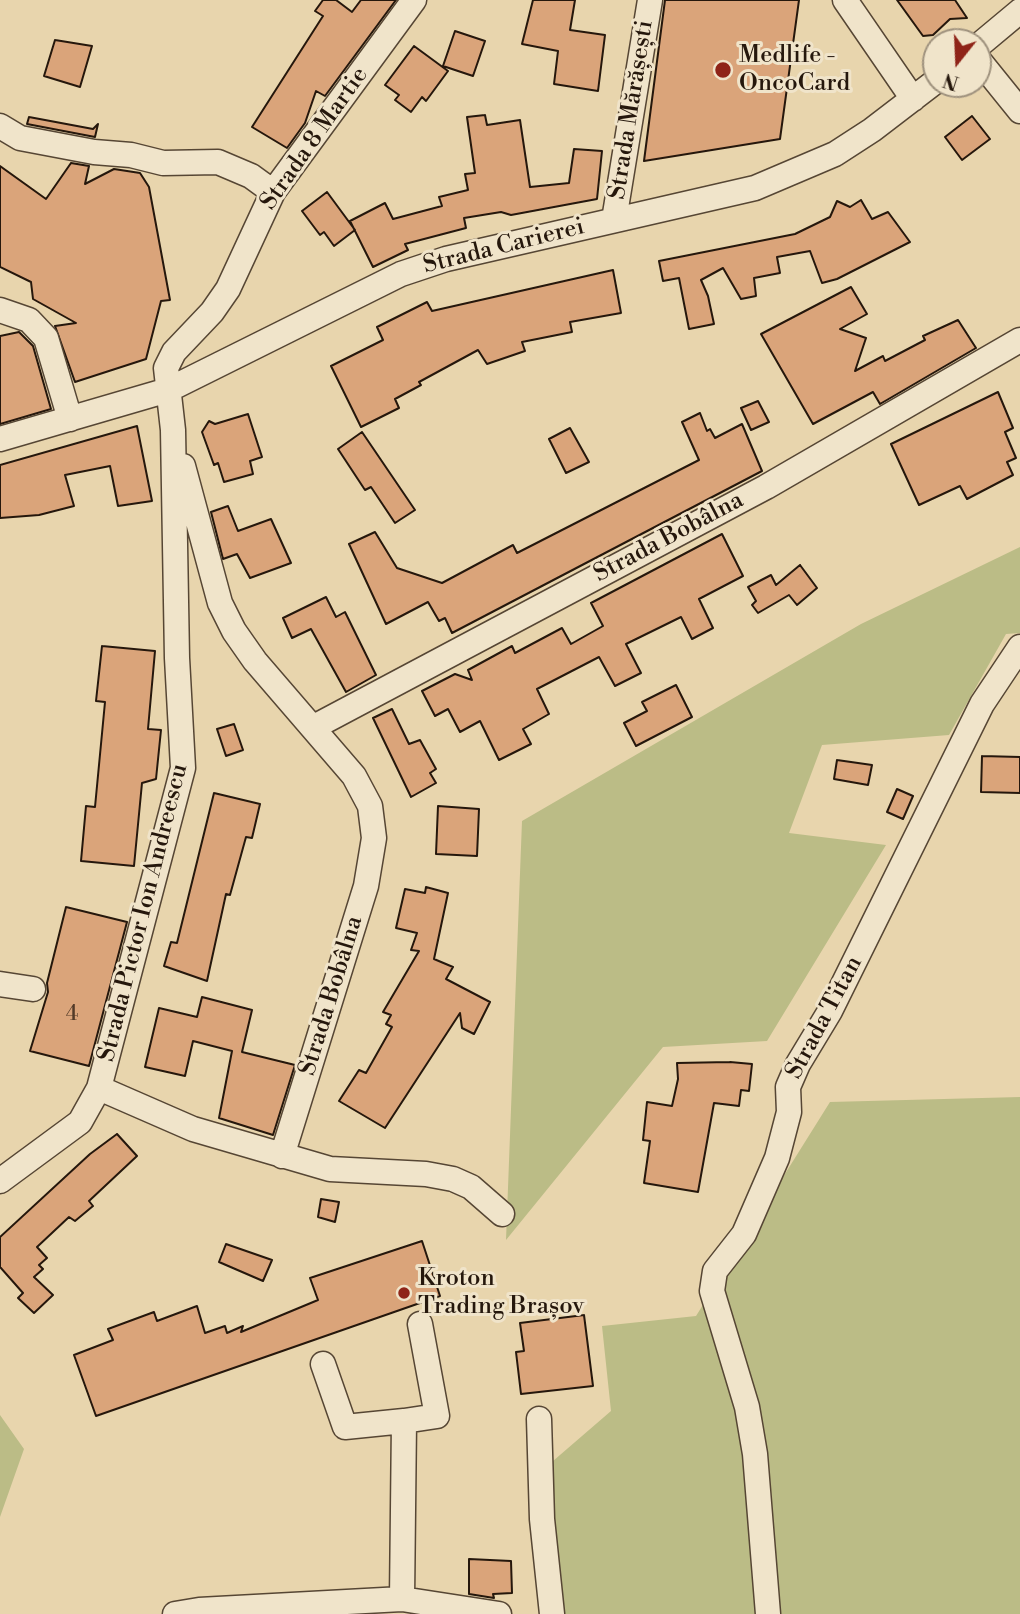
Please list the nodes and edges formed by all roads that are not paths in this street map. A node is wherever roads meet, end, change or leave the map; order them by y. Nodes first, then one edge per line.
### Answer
1 (414, 0) edge
2 (650, 0) edge
3 (845, 0) edge
4 (1020, 11) edge
5 (992, 34) edge
6 (992, 76) edge
7 (922, 92) edge
8 (913, 99) junction
9 (1020, 111) edge
10 (0, 126) edge
11 (273, 192) junction
12 (614, 220) junction
13 (0, 310) edge
14 (1020, 340) edge
15 (168, 390) junction
16 (70, 419) junction
17 (173, 430) junction
18 (0, 439) edge
19 (1020, 647) edge
20 (314, 727) junction
21 (0, 984) edge
22 (33, 989) dead end
23 (99, 1088) junction
24 (282, 1156) junction
25 (0, 1181) edge
26 (502, 1213) dead end
27 (420, 1324) dead end
28 (323, 1364) dead end
29 (539, 1419) dead end
30 (404, 1421) junction
31 (402, 1599) junction
32 (174, 1614) edge
33 (499, 1614) edge
34 (552, 1614) edge
35 (768, 1614) edge

1 - 11 street, Strada 8 Martie
2 - 12 street, Strada Mărășești
3 - 8 street
4 - 5 street
6 - 9 street
7 - 8 street, Strada Carierei
8 - 12 street, Strada Carierei
10 - 11 street
11 - 15 street, Strada 8 Martie
12 - 15 street, Strada Carierei
13 - 16 street
14 - 20 street, Strada Bobâlna
15 - 16 street, Strada Carierei
15 - 17 street, Strada Pictor Ion Andreescu
16 - 18 street, Strada Carierei
17 - 20 street, Strada Bobâlna
17 - 23 street, Strada Pictor Ion Andreescu
19 - 35 street, Strada Titan
20 - 24 street, Strada Bobâlna
21 - 22 street
23 - 24 street
23 - 25 street, Strada Pictor Ion Andreescu
24 - 26 street
27 - 30 street
28 - 30 street
29 - 34 street
30 - 31 street
31 - 32 street
31 - 33 street

